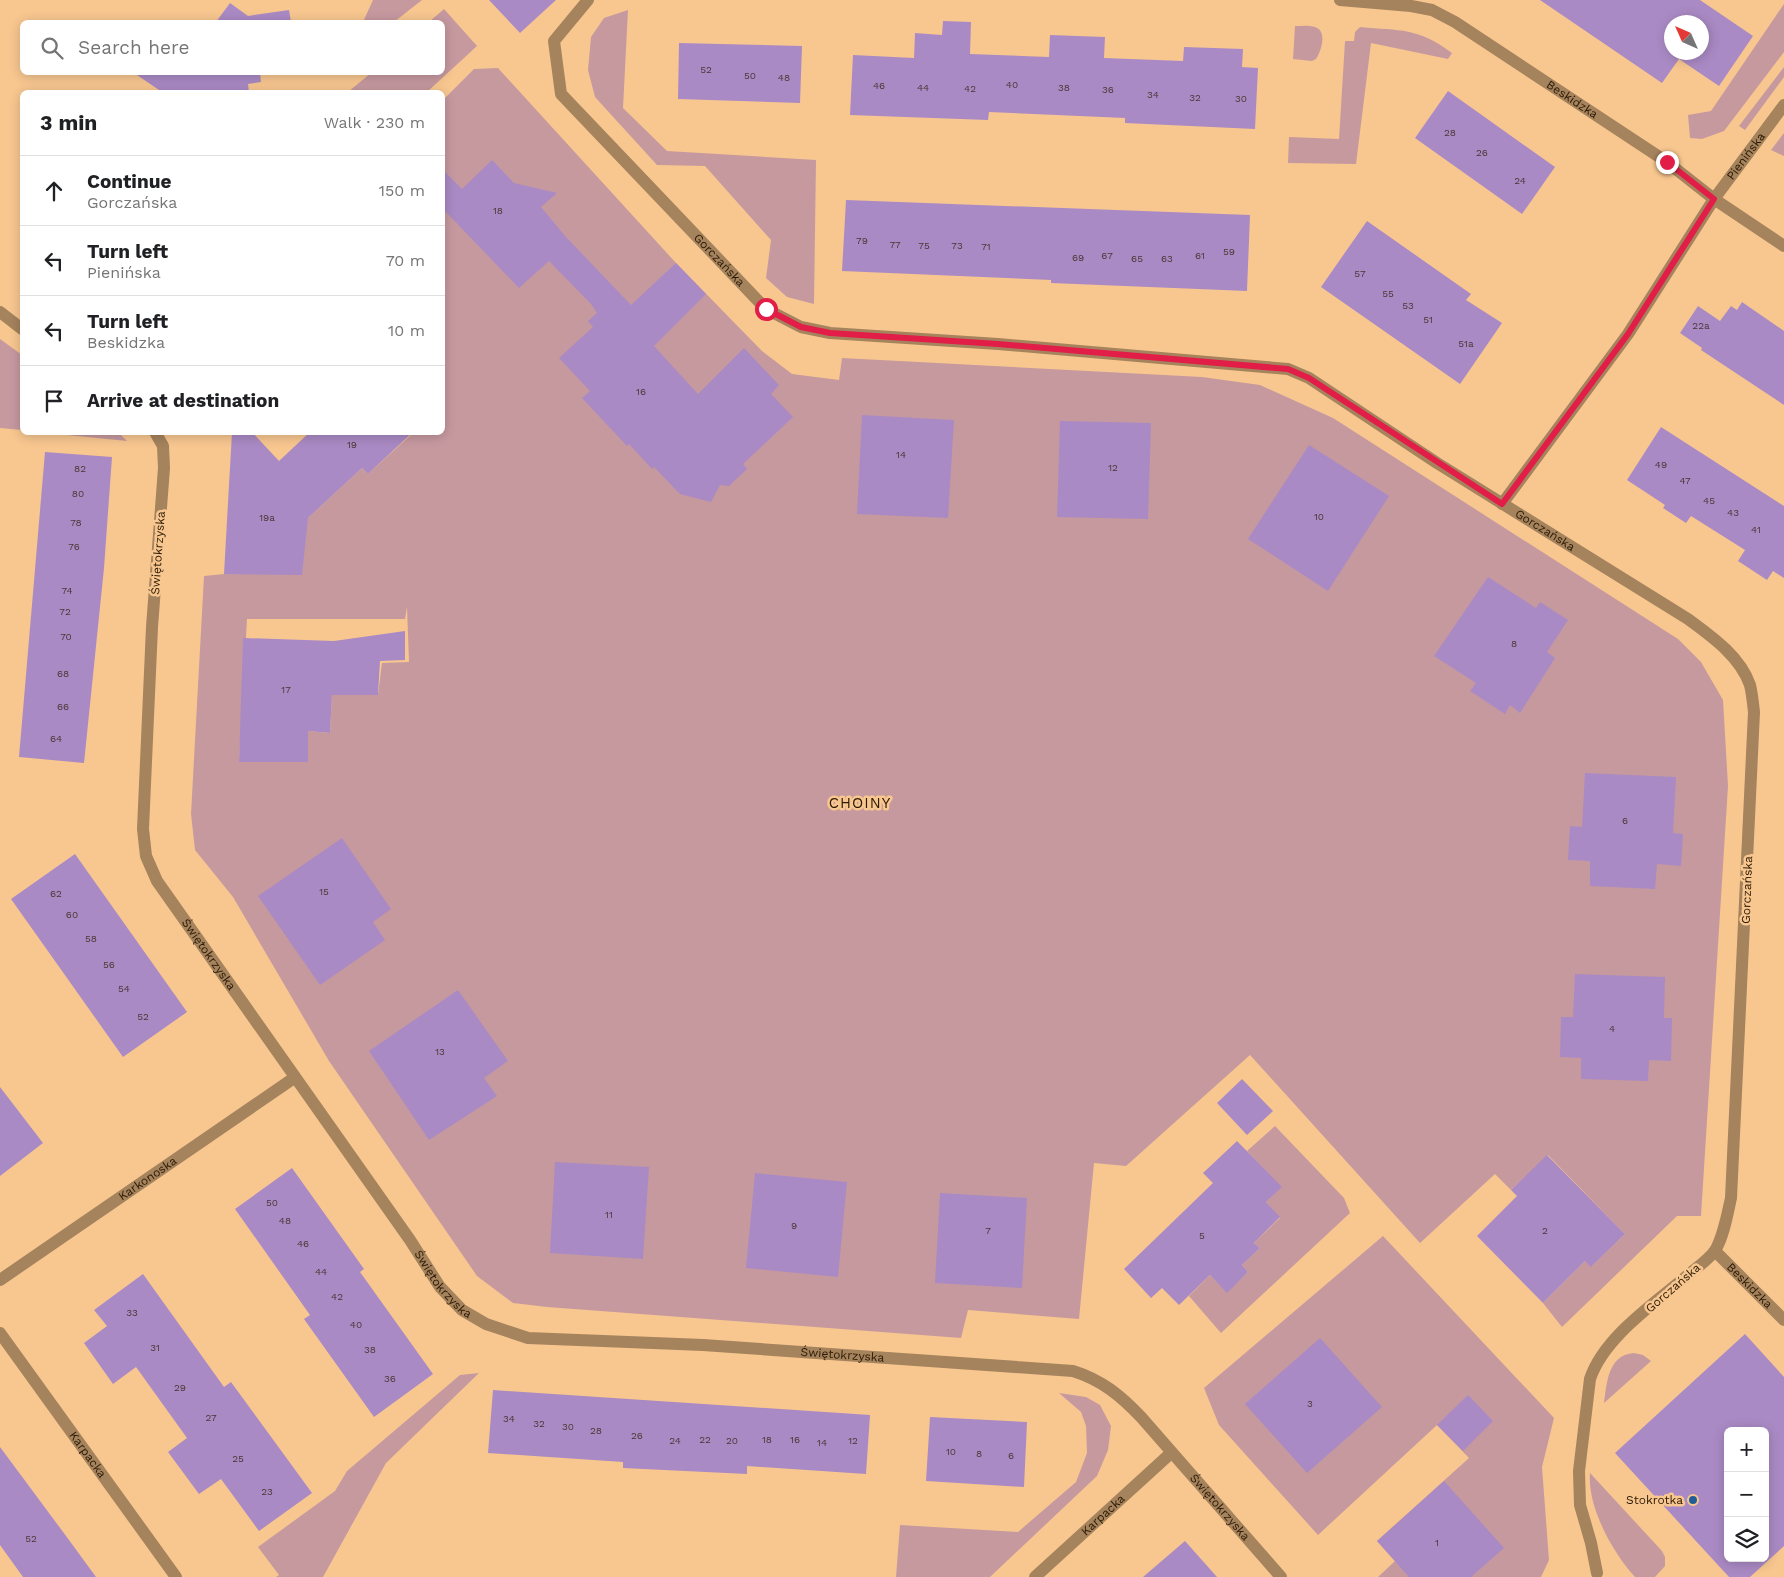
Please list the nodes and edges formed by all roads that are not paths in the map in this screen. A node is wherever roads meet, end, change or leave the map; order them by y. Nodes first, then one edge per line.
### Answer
1 (588, 0) edge
2 (1340, 0) edge
3 (1784, 105) edge
4 (1714, 199) junction
5 (1784, 246) edge
6 (0, 312) edge
7 (20, 327) edge
8 (158, 435) edge
9 (1502, 504) junction
10 (294, 1078) junction
11 (1715, 1251) junction
12 (0, 1280) edge
13 (1784, 1320) edge
14 (0, 1333) edge
15 (1171, 1453) junction
16 (1598, 1576) edge
17 (176, 1577) edge
18 (1035, 1577) edge
19 (1281, 1577) edge

1 - 9 street, Gorczańska
2 - 4 street, Beskidzka
3 - 4 street, Pienińska
4 - 5 street, Beskidzka
4 - 9 street, Pienińska
6 - 7 street
8 - 10 street, Świętokrzyska
9 - 11 street, Gorczańska
10 - 12 street, Karkonoska
10 - 15 street, Świętokrzyska
11 - 13 street, Beskidzka
11 - 16 street, Gorczańska
14 - 17 street, Karpacka
15 - 18 street, Karpacka
15 - 19 street, Świętokrzyska

